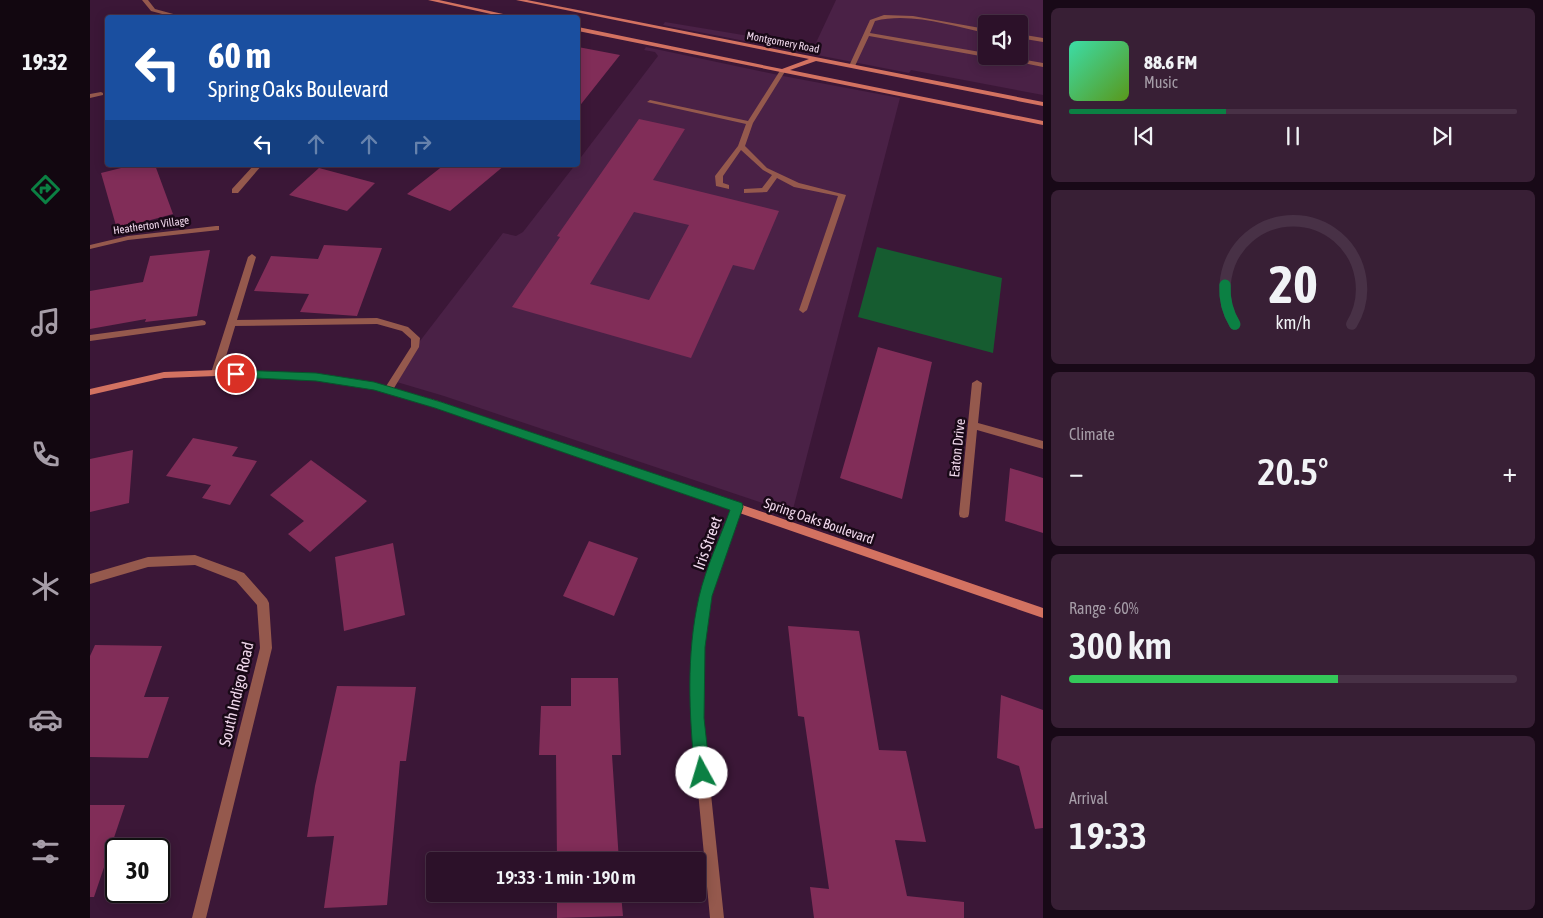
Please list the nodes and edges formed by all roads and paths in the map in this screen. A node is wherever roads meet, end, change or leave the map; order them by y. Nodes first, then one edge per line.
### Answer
1 (145, 0) edge
2 (431, 0) edge
3 (519, 0) edge
4 (174, 15) edge
5 (505, 15) edge
6 (580, 29) edge
7 (978, 29) edge
8 (867, 34) junction
9 (1028, 38) edge
10 (1043, 40) edge
11 (978, 54) edge
12 (816, 59) junction
13 (1028, 62) edge
14 (1043, 65) edge
15 (852, 66) junction
16 (783, 70) junction
17 (101, 94) dead end
18 (90, 96) edge
19 (650, 102) dead end
20 (1043, 104) edge
21 (750, 123) junction
22 (1043, 123) edge
23 (740, 146) junction
24 (256, 167) edge
25 (776, 174) junction
26 (726, 187) dead end
27 (235, 191) dead end
28 (747, 191) dead end
29 (216, 228) dead end
30 (90, 247) edge
31 (252, 257) dead end
32 (803, 310) dead end
33 (202, 323) dead end
34 (232, 323) junction
35 (90, 338) edge
36 (216, 373) junction
37 (977, 384) dead end
38 (388, 391) junction
39 (90, 392) edge
40 (973, 425) junction
41 (1043, 445) edge
42 (737, 507) junction
43 (964, 514) dead end
44 (90, 578) edge
45 (1043, 613) edge
46 (199, 918) edge
47 (717, 918) edge

1 - 4 street
2 - 5 main road
3 - 12 main road, Montgomery Road
6 - 16 main road
7 - 8 street
8 - 11 street
8 - 15 street
9 - 10 street
12 - 15 main road, Montgomery Road
12 - 16 main road
13 - 14 street
15 - 20 main road, Montgomery Road
16 - 21 street
16 - 22 main road
17 - 18 street
19 - 21 street
21 - 23 street
23 - 25 street
23 - 26 street
24 - 27 street
25 - 28 street
25 - 32 street
29 - 30 street, Heatherton Village
31 - 34 street
33 - 35 street
34 - 36 street
34 - 38 street
36 - 38 main road, Spring Oaks Boulevard
36 - 39 main road, Spring Oaks Boulevard
37 - 40 street, Eaton Drive
38 - 42 main road, Spring Oaks Boulevard
40 - 41 street
40 - 43 street, Eaton Drive
42 - 45 main road, Spring Oaks Boulevard
42 - 47 street, Iris Street
44 - 46 street, South Indigo Road

